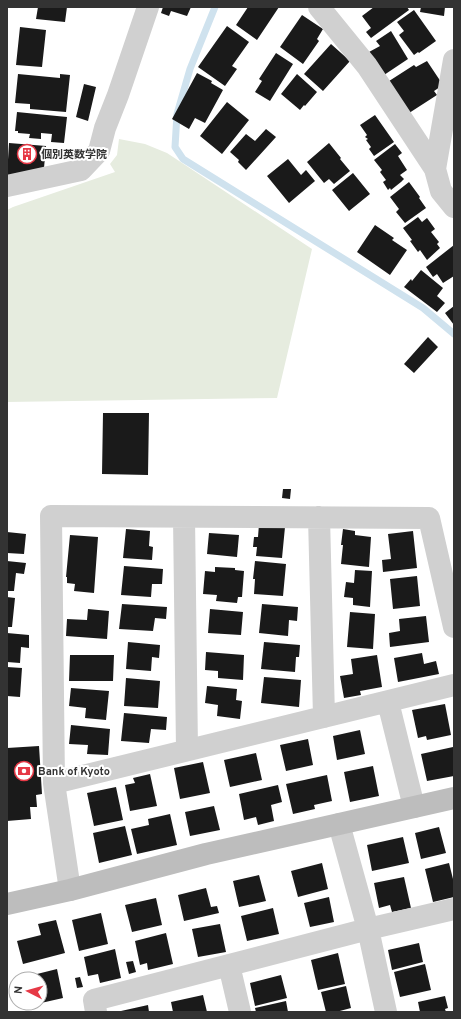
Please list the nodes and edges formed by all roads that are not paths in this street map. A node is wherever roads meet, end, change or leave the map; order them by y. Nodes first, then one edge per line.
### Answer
1 (148, 7) edge
2 (319, 7) edge
3 (454, 60) edge
4 (435, 169) junction
5 (7, 186) edge
6 (454, 207) edge
7 (184, 517) junction
8 (319, 517) junction
9 (454, 627) edge
10 (454, 686) edge
11 (388, 702) junction
12 (324, 717) junction
13 (187, 750) junction
14 (54, 783) junction
15 (454, 798) edge
16 (414, 807) junction
17 (338, 824) junction
18 (70, 890) junction
19 (7, 904) edge
20 (454, 909) edge
21 (368, 929) junction
22 (229, 965) junction
23 (96, 1012) edge
24 (240, 1012) edge
25 (386, 1012) edge

1 - 5 street
2 - 4 street
3 - 4 street
4 - 6 street
7 - 8 street
7 - 13 street
7 - 14 street
8 - 9 street
8 - 12 street
10 - 11 street
11 - 12 street
11 - 16 street
12 - 13 street
13 - 14 street
14 - 18 street
15 - 16 street
16 - 17 street
17 - 18 street
17 - 21 street
18 - 19 street
20 - 21 street
21 - 22 street
21 - 25 street
22 - 23 street
22 - 24 street

